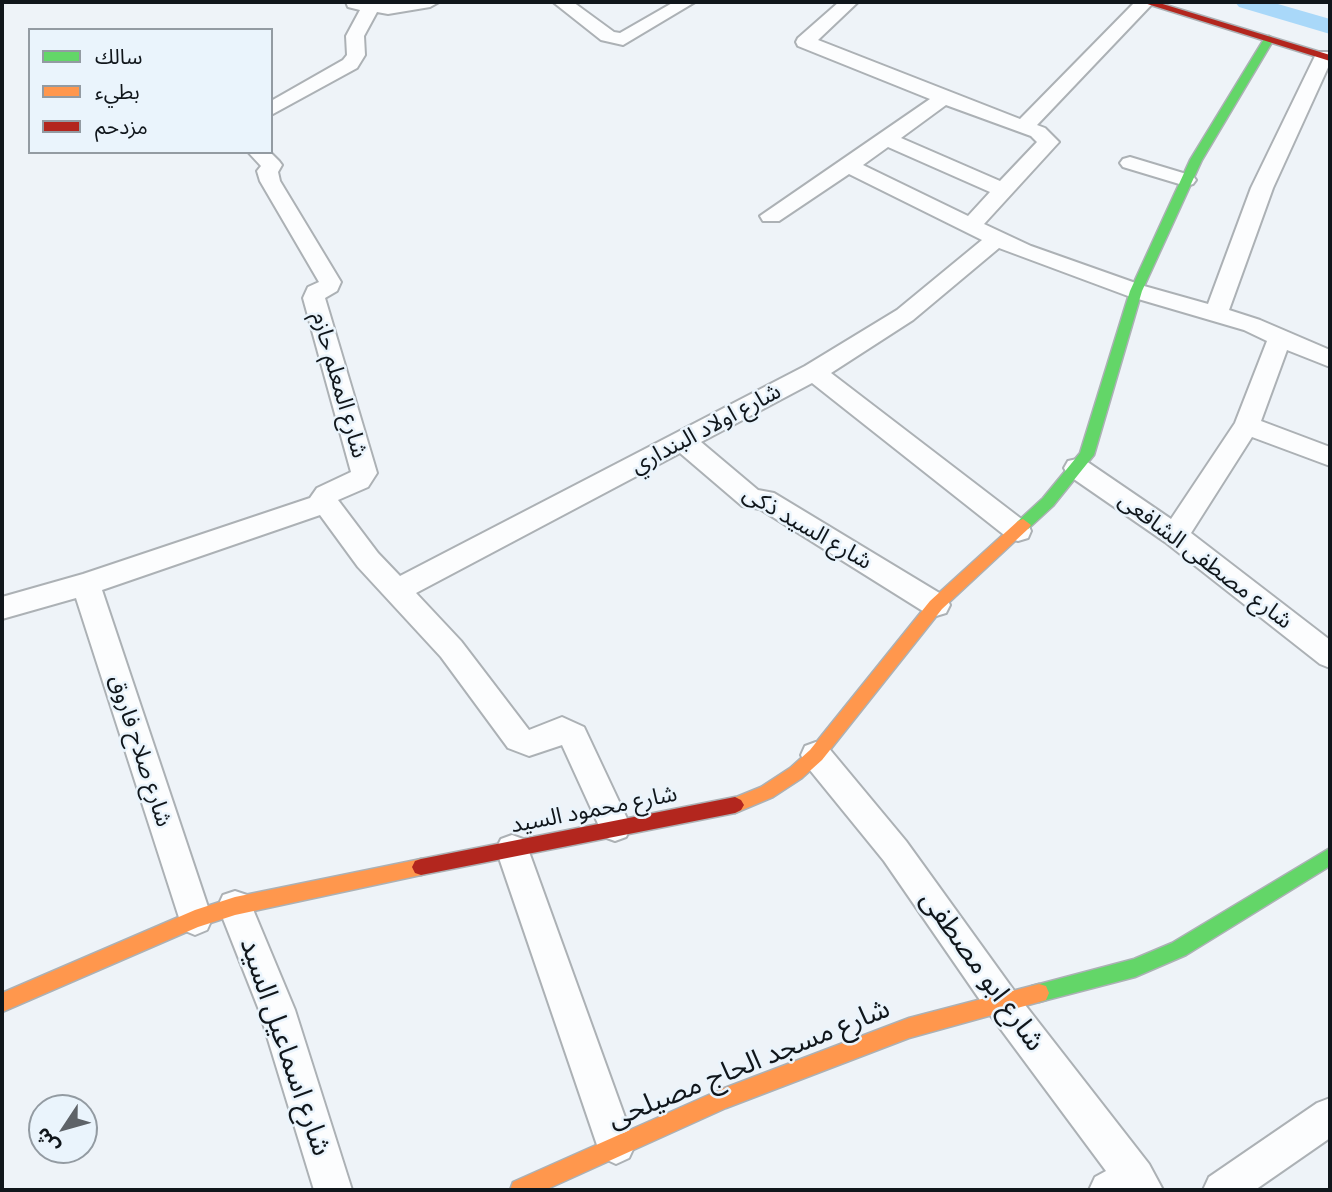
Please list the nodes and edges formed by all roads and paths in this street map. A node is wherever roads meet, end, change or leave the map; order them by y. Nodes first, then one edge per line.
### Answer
1 (352, 2) edge
2 (430, 2) edge
3 (562, 2) edge
4 (686, 2) edge
5 (849, 2) edge
6 (1145, 2) edge
7 (371, 8) junction
8 (1269, 39) junction
9 (1327, 57) edge
10 (943, 98) junction
11 (273, 108) edge
12 (1023, 127) junction
13 (886, 139) junction
14 (260, 154) edge
15 (1130, 163) dead end
16 (848, 166) junction
17 (1186, 180) junction
18 (1005, 191) junction
19 (771, 216) dead end
20 (970, 226) junction
21 (996, 239) junction
22 (1136, 291) junction
23 (1216, 314) junction
24 (1280, 338) junction
25 (1330, 359) edge
26 (814, 372) junction
27 (1247, 425) junction
28 (684, 442) junction
29 (1330, 457) edge
30 (1077, 468) junction
31 (321, 503) junction
32 (1018, 531) junction
33 (1175, 535) junction
34 (86, 584) junction
35 (397, 590) junction
36 (936, 605) junction
37 (2, 608) edge
38 (1330, 656) edge
39 (816, 755) junction
40 (615, 827) junction
41 (512, 849) junction
42 (1330, 856) edge
43 (235, 906) junction
44 (195, 919) junction
45 (2, 1003) edge
46 (1003, 1004) junction
47 (1330, 1116) edge
48 (616, 1146) junction
49 (1129, 1186) edge
50 (333, 1190) edge
51 (521, 1190) edge
52 (1222, 1190) edge

1 - 7 street
2 - 7 street
3 - 4 street
5 - 10 street
6 - 8 street
6 - 12 street
7 - 11 street
8 - 9 street
8 - 17 street, شارع محمود السيد
9 - 23 street
10 - 12 street
10 - 13 street
12 - 18 street
13 - 16 street
13 - 18 street
14 - 31 street, شارع المعلم حازم
15 - 17 street
16 - 19 street
16 - 20 street
17 - 22 street, شارع محمود السيد
18 - 20 street
20 - 21 street
21 - 22 street
21 - 26 street, شارع اولاد البنداري
22 - 23 street
22 - 30 street, شارع محمود السيد
23 - 24 street
24 - 25 street
24 - 27 street
26 - 28 street, شارع اولاد البنداري
26 - 32 street
27 - 29 street
27 - 33 street
28 - 35 street, شارع اولاد البنداري
28 - 36 street, شارع السيد ذكى
30 - 32 street, شارع محمود السيد
30 - 33 street, شارع مصطفى الشافعى
31 - 34 street
31 - 35 street
32 - 36 street, شارع محمود السيد
33 - 38 street, شارع مصطفى الشافعى
34 - 37 street
34 - 44 street, شارع صلاح فاروق
35 - 40 street
36 - 39 street, شارع محمود السيد
39 - 40 street, شارع محمود السيد
39 - 46 street, شارع ابو مصطفى
40 - 41 street, شارع محمود السيد
41 - 43 street, شارع محمود السيد
41 - 48 street
42 - 46 street, شارع مسجد الحاج مصيلحى
43 - 44 street, شارع محمود السيد
43 - 50 street, شارع اسماعيل السيد
44 - 45 street, شارع محمود السيد
46 - 48 street, شارع مسجد الحاج مصيلحى
46 - 49 street, شارع ابو مصطفى
47 - 52 street
48 - 51 street, شارع مسجد الحاج مصيلحى

